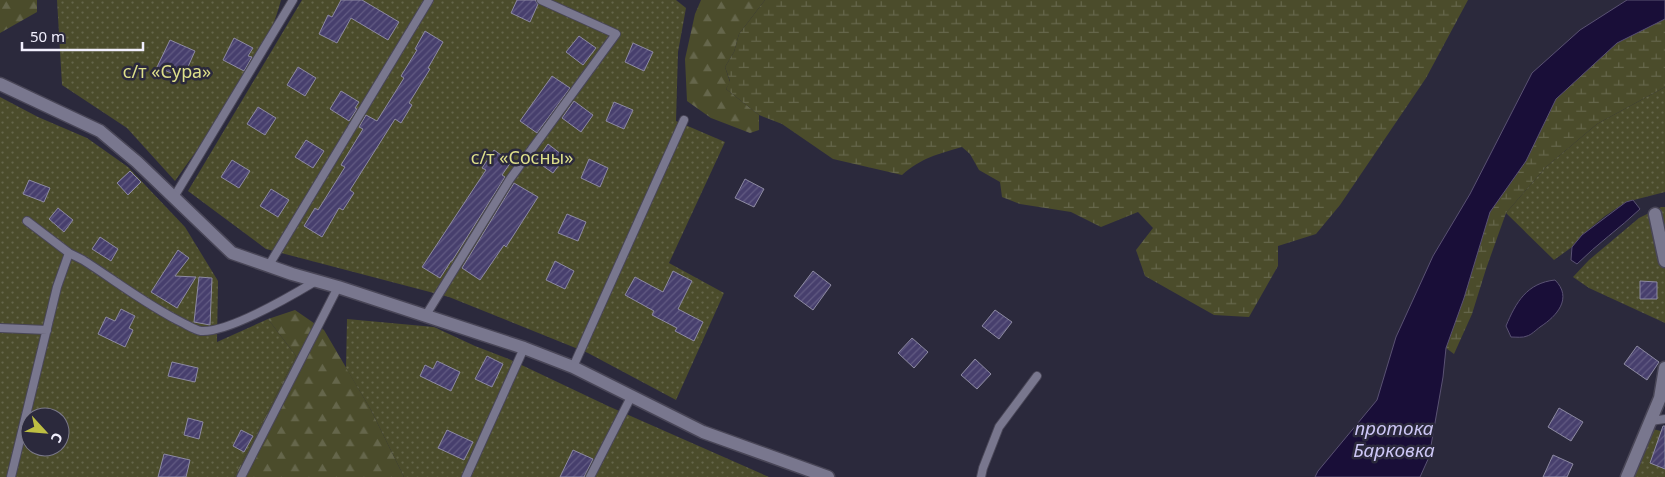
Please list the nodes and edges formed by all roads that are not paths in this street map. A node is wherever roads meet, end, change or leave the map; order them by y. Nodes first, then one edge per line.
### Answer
1 (293, 0) edge
2 (429, 0) edge
3 (542, 0) edge
4 (0, 84) edge
5 (684, 120) dead end
6 (174, 197) junction
7 (1655, 214) dead end
8 (27, 221) dead end
9 (69, 253) junction
10 (1665, 261) edge
11 (269, 265) junction
12 (316, 281) junction
13 (338, 287) junction
14 (426, 315) junction
15 (0, 328) edge
16 (46, 330) junction
17 (524, 348) junction
18 (573, 367) junction
19 (1665, 368) edge
20 (1037, 376) dead end
21 (631, 397) junction
22 (1665, 419) edge
23 (1651, 420) junction
24 (11, 477) edge
25 (241, 477) edge
26 (466, 477) edge
27 (590, 477) edge
28 (828, 477) edge
29 (982, 477) edge
30 (1628, 477) edge

1 - 6 lane
2 - 11 lane
3 - 14 lane
4 - 6 main road
5 - 18 lane
6 - 11 main road
7 - 10 main road
8 - 9 lane
9 - 12 lane
9 - 16 lane
11 - 12 main road
12 - 13 main road
13 - 14 main road
13 - 25 lane
14 - 17 main road
15 - 16 lane
16 - 24 lane
17 - 18 main road
17 - 26 lane
18 - 21 main road
19 - 23 main road
20 - 29 lane
21 - 27 lane
21 - 28 main road
22 - 23 lane
23 - 30 main road

